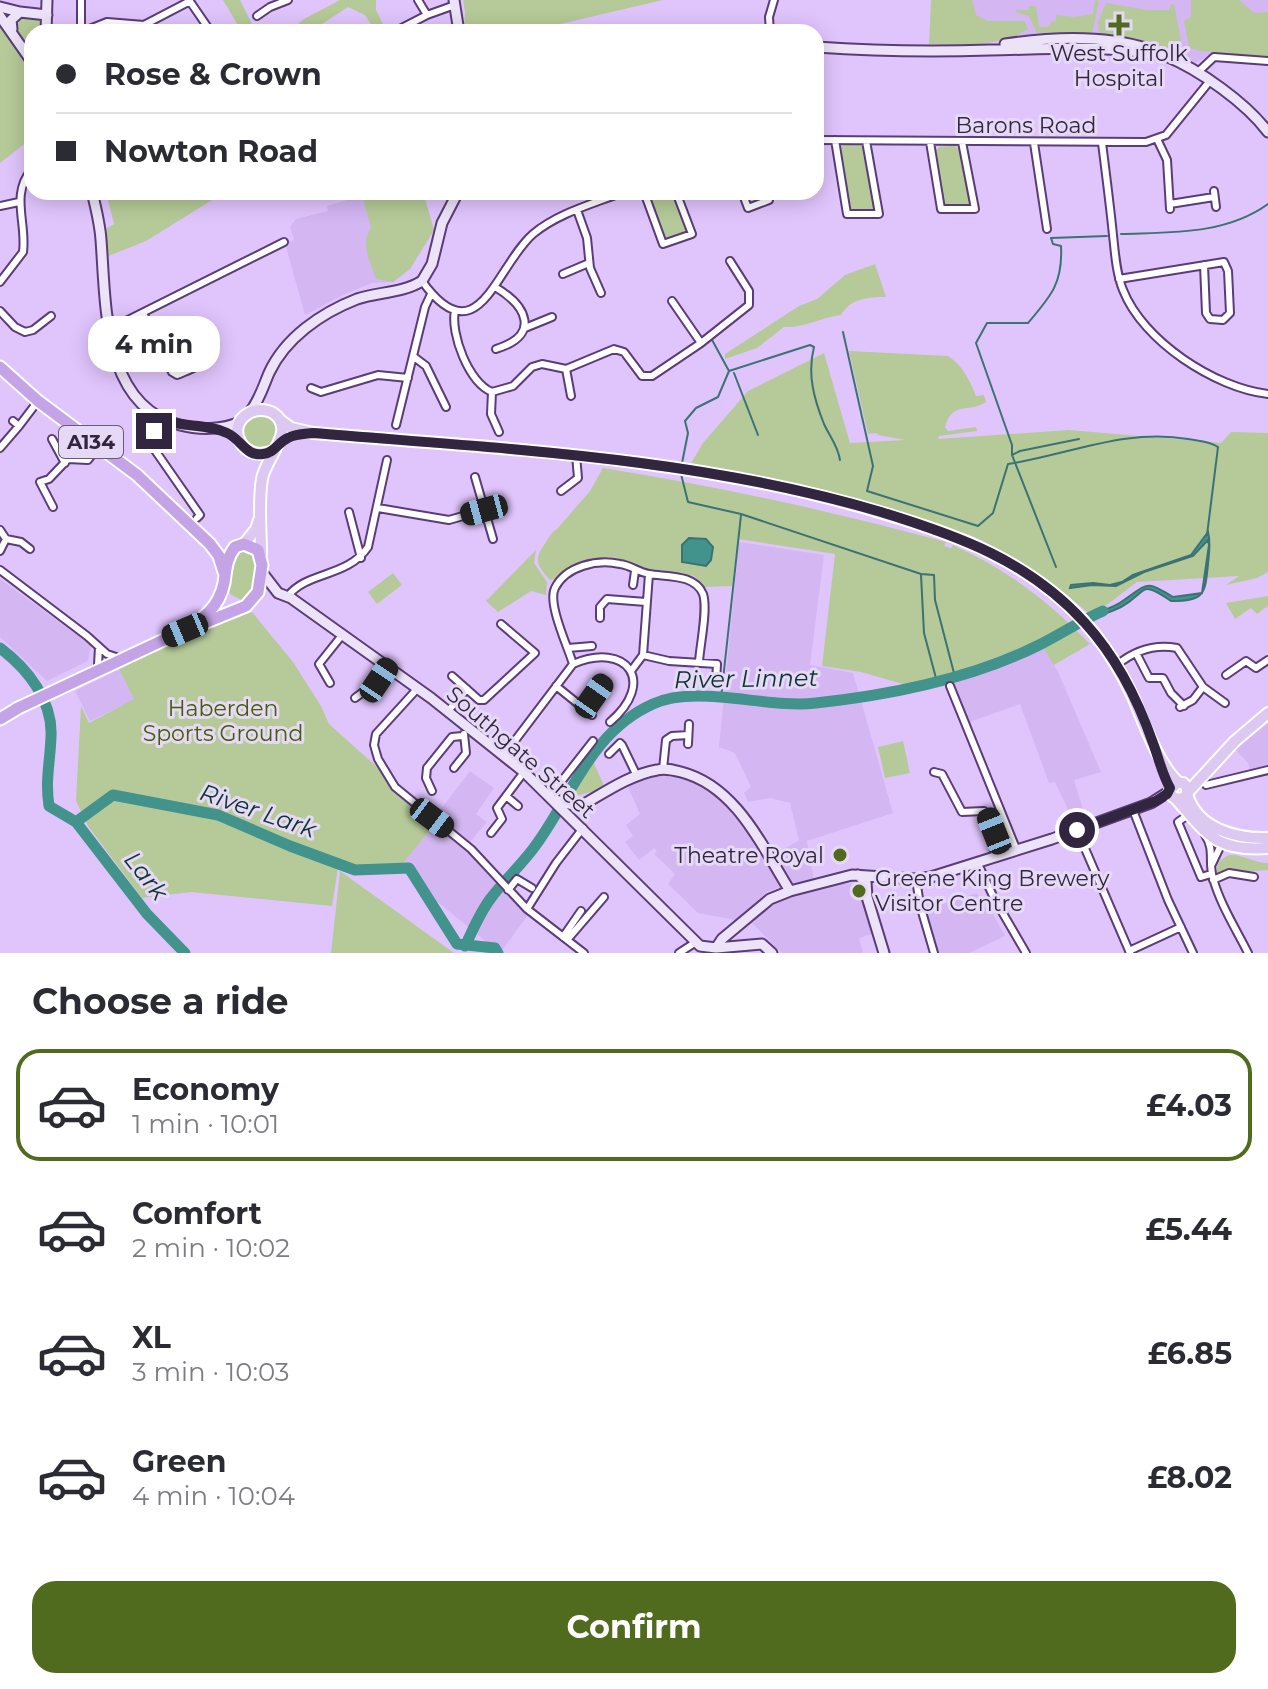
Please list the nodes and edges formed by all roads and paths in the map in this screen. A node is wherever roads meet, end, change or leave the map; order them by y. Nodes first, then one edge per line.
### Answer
1 (47, 0) edge
2 (81, 0) edge
3 (288, 0) edge
4 (418, 0) edge
5 (774, 0) edge
6 (189, 1) edge
7 (269, 3) edge
8 (454, 3) edge
9 (0, 7) edge
10 (20, 12) junction
11 (47, 15) junction
12 (427, 15) junction
13 (0, 16) edge
14 (257, 16) dead end
15 (46, 24) edge
16 (82, 24) edge
17 (102, 24) edge
18 (132, 24) edge
19 (146, 24) edge
20 (205, 24) edge
21 (410, 24) edge
22 (458, 24) edge
23 (769, 24) edge
24 (15, 36) junction
25 (24, 46) edge
26 (824, 47) edge
27 (1268, 61) edge
28 (1197, 73) junction
29 (1209, 82) junction
30 (1268, 132) edge
31 (1157, 139) junction
32 (824, 140) edge
33 (835, 140) junction
34 (866, 141) junction
35 (930, 142) junction
36 (962, 142) junction
37 (1034, 143) junction
38 (1102, 143) junction
39 (24, 181) edge
40 (94, 200) edge
41 (454, 200) edge
42 (603, 200) edge
43 (646, 200) edge
44 (680, 200) edge
45 (743, 200) edge
46 (765, 200) edge
47 (19, 202) junction
48 (0, 206) edge
49 (1216, 207) dead end
50 (577, 210) junction
51 (1049, 224) dead end
52 (284, 242) dead end
53 (730, 261) dead end
54 (589, 263) junction
55 (1204, 265) junction
56 (563, 274) dead end
57 (1119, 279) junction
58 (422, 281) junction
59 (0, 282) edge
60 (495, 287) junction
61 (601, 293) dead end
62 (431, 294) junction
63 (672, 301) dead end
64 (455, 310) junction
65 (0, 311) edge
66 (143, 313) junction
67 (46, 317) dead end
68 (552, 317) dead end
69 (130, 321) junction
70 (525, 328) junction
71 (108, 330) junction
72 (111, 341) junction
73 (701, 343) junction
74 (496, 349) dead end
75 (214, 351) dead end
76 (414, 357) junction
77 (0, 367) edge
78 (566, 369) junction
79 (408, 378) junction
80 (266, 385) junction
81 (311, 388) dead end
82 (492, 392) junction
83 (1268, 394) edge
84 (571, 396) dead end
85 (38, 401) junction
86 (446, 407) dead end
87 (250, 412) junction
88 (276, 417) junction
89 (160, 419) junction
90 (240, 422) junction
91 (396, 425) dead end
92 (213, 428) junction
93 (499, 432) dead end
94 (313, 433) junction
95 (52, 439) dead end
96 (278, 446) junction
97 (98, 447) junction
98 (0, 448) edge
99 (245, 448) junction
100 (576, 455) junction
101 (387, 460) dead end
102 (65, 463) junction
103 (475, 477) dead end
104 (261, 481) junction
105 (561, 491) dead end
106 (53, 507) dead end
107 (378, 508) junction
108 (484, 510) junction
109 (349, 512) dead end
110 (261, 514) junction
111 (182, 517) junction
112 (197, 518) dead end
113 (0, 530) edge
114 (6, 539) junction
115 (493, 539) dead end
116 (239, 545) junction
117 (30, 549) dead end
118 (0, 551) edge
119 (261, 554) junction
120 (361, 558) junction
121 (0, 570) edge
122 (261, 571) junction
123 (635, 571) junction
124 (649, 574) junction
125 (224, 577) junction
126 (633, 585) dead end
127 (283, 594) junction
128 (254, 599) junction
129 (646, 602) junction
130 (600, 618) dead end
131 (501, 624) dead end
132 (185, 630) junction
133 (343, 634) junction
134 (170, 637) junction
135 (592, 646) dead end
136 (99, 647) junction
137 (568, 648) junction
138 (1136, 653) junction
139 (643, 655) junction
140 (116, 657) junction
141 (1268, 660) edge
142 (698, 662) junction
143 (573, 664) junction
144 (98, 665) junction
145 (1117, 665) junction
146 (388, 666) junction
147 (631, 671) junction
148 (697, 673) dead end
149 (1226, 675) dead end
150 (452, 676) dead end
151 (603, 682) dead end
152 (716, 682) dead end
153 (330, 683) dead end
154 (556, 686) junction
155 (950, 686) dead end
156 (1203, 687) junction
157 (417, 689) junction
158 (467, 689) junction
159 (51, 692) junction
160 (355, 698) dead end
161 (1225, 703) dead end
162 (584, 709) junction
163 (448, 711) junction
164 (1268, 713) edge
165 (592, 715) dead end
166 (0, 718) edge
167 (610, 722) dead end
168 (689, 724) dead end
169 (466, 732) junction
170 (688, 735) junction
171 (593, 741) dead end
172 (688, 744) dead end
173 (609, 754) dead end
174 (504, 755) junction
175 (454, 768) dead end
176 (663, 769) junction
177 (1268, 770) edge
178 (524, 772) junction
179 (934, 772) dead end
180 (637, 776) junction
181 (1206, 785) dead end
182 (432, 791) dead end
183 (1178, 791) junction
184 (506, 796) junction
185 (557, 802) junction
186 (518, 806) dead end
187 (579, 807) junction
188 (1133, 810) junction
189 (1188, 815) junction
190 (1206, 820) junction
191 (580, 825) junction
192 (1077, 830) junction
193 (491, 833) dead end
194 (1204, 833) junction
195 (1268, 838) edge
196 (1222, 843) junction
197 (1245, 848) junction
198 (1268, 848) edge
199 (1017, 851) junction
200 (1217, 857) junction
201 (996, 858) junction
202 (978, 864) junction
203 (1212, 874) junction
204 (1254, 877) dead end
205 (862, 879) junction
206 (916, 879) junction
207 (532, 888) dead end
208 (508, 890) junction
209 (790, 891) junction
210 (604, 897) dead end
211 (527, 909) junction
212 (581, 911) dead end
213 (1181, 927) junction
214 (565, 939) junction
215 (696, 942) junction
216 (721, 947) edge
217 (1128, 952) edge
218 (584, 953) edge
219 (679, 953) edge
220 (772, 953) edge
221 (884, 953) edge
222 (934, 953) edge
223 (1026, 953) edge
224 (1193, 953) edge
225 (1248, 953) edge

1 - 11 street
2 - 16 street
3 - 7 street
4 - 12 street
5 - 23 street
6 - 19 street
6 - 20 street
7 - 14 street
8 - 12 street
8 - 22 street
9 - 10 street
10 - 11 street
10 - 24 street
11 - 15 street
12 - 21 street
13 - 24 street
17 - 18 street
24 - 25 street
26 - 28 street
27 - 28 street
28 - 29 street
29 - 30 street
29 - 31 street
31 - 38 street, Barons Road
31 - 49 street
32 - 33 street, Barons Road
33 - 34 street, Barons Road
33 - 34 street
34 - 35 street, Barons Road
35 - 36 street, Barons Road
35 - 36 street
36 - 37 street, Barons Road
37 - 38 street, Barons Road
37 - 51 street
38 - 57 street
39 - 47 street
40 - 71 street
41 - 58 street
42 - 50 street
43 - 44 street
45 - 46 street
47 - 48 street
47 - 59 street
50 - 54 street
50 - 60 street
52 - 66 street
53 - 73 street
54 - 56 street
54 - 61 street
55 - 55 street
55 - 57 street
57 - 83 street
58 - 62 street
58 - 80 street
60 - 64 street
60 - 70 street
62 - 64 street
62 - 76 street
63 - 73 street
64 - 82 street
65 - 67 street
66 - 69 street
66 - 75 street
68 - 70 street
69 - 71 street
69 - 72 street
70 - 74 street
71 - 72 street
72 - 89 street
73 - 78 street
76 - 79 street
76 - 86 street
77 - 85 highway, A134
78 - 82 street
78 - 84 street
79 - 81 street
79 - 91 street
80 - 87 street
80 - 88 street
82 - 93 street
85 - 97 highway, A134
85 - 98 street
87 - 88 main road
87 - 90 main road
88 - 94 main road
88 - 96 main road
89 - 92 street
89 - 112 street
90 - 92 street
90 - 99 main road
92 - 99 street
94 - 96 main road
94 - 100 main road
95 - 102 street
96 - 99 main road
96 - 104 main road
97 - 102 street
97 - 111 highway, A134
99 - 104 main road
100 - 105 street
100 - 145 main road
101 - 107 street
102 - 106 street
103 - 108 street
104 - 110 main road
107 - 108 street
107 - 120 street
108 - 115 street
109 - 120 street
110 - 116 main road
110 - 119 main road
111 - 116 highway, A134
111 - 125 highway, A134
113 - 114 street
114 - 117 street
114 - 118 street
116 - 119 highway
116 - 125 highway
119 - 122 highway
120 - 127 street
121 - 136 street
122 - 127 street, Southgate Street
122 - 128 highway
123 - 124 street
123 - 126 street
123 - 137 street
124 - 129 street
124 - 142 street
125 - 128 highway
125 - 132 highway
127 - 128 street
127 - 133 street, Southgate Street
128 - 132 highway
129 - 130 street
129 - 139 street
131 - 158 street
132 - 134 highway
133 - 146 street, Southgate Street
133 - 153 street
134 - 140 highway
134 - 159 highway
135 - 137 street
136 - 140 street
136 - 144 street
137 - 143 street
138 - 145 street
138 - 156 street
138 - 156 street
139 - 142 street
139 - 147 street
140 - 144 highway
141 - 149 street
142 - 148 street
142 - 152 street
143 - 147 street
143 - 154 street
144 - 159 highway
145 - 183 main road
146 - 157 street, Southgate Street
146 - 160 street
147 - 167 street
150 - 158 street
151 - 162 street
154 - 162 street
154 - 174 street
155 - 199 street
156 - 161 street
157 - 163 street, Southgate Street
157 - 208 street
158 - 163 street
159 - 166 highway
162 - 165 street
163 - 169 street, Southgate Street
164 - 183 main road
168 - 170 street
169 - 174 street, Southgate Street
169 - 175 street
169 - 182 street
170 - 172 street
170 - 176 street
171 - 185 street
173 - 180 street
174 - 178 street, Southgate Street
176 - 180 street
176 - 209 street
177 - 181 street
178 - 184 street
178 - 185 street, Southgate Street
179 - 201 street
180 - 187 street
183 - 188 street
183 - 189 main road
183 - 190 main road
184 - 186 street
184 - 193 street
185 - 187 street
185 - 191 street, Southgate Street
187 - 191 street
188 - 192 street
188 - 213 street
189 - 194 main road
189 - 203 street
190 - 195 main road
190 - 196 street
191 - 211 street
191 - 215 street, Southgate Street
192 - 199 street
192 - 217 street
194 - 196 main road
194 - 203 street
196 - 197 main road
196 - 200 street
197 - 198 main road
197 - 200 street
199 - 201 street
200 - 203 street
201 - 202 street
202 - 206 street
202 - 223 street
203 - 204 street
203 - 225 street
205 - 206 street
205 - 209 street
205 - 221 street
206 - 222 street
207 - 208 street
208 - 211 street
209 - 216 street
210 - 214 street
211 - 214 street
212 - 214 street
213 - 217 street
213 - 224 street
214 - 218 street
215 - 216 street, Southgate Street
215 - 219 street
216 - 220 street

